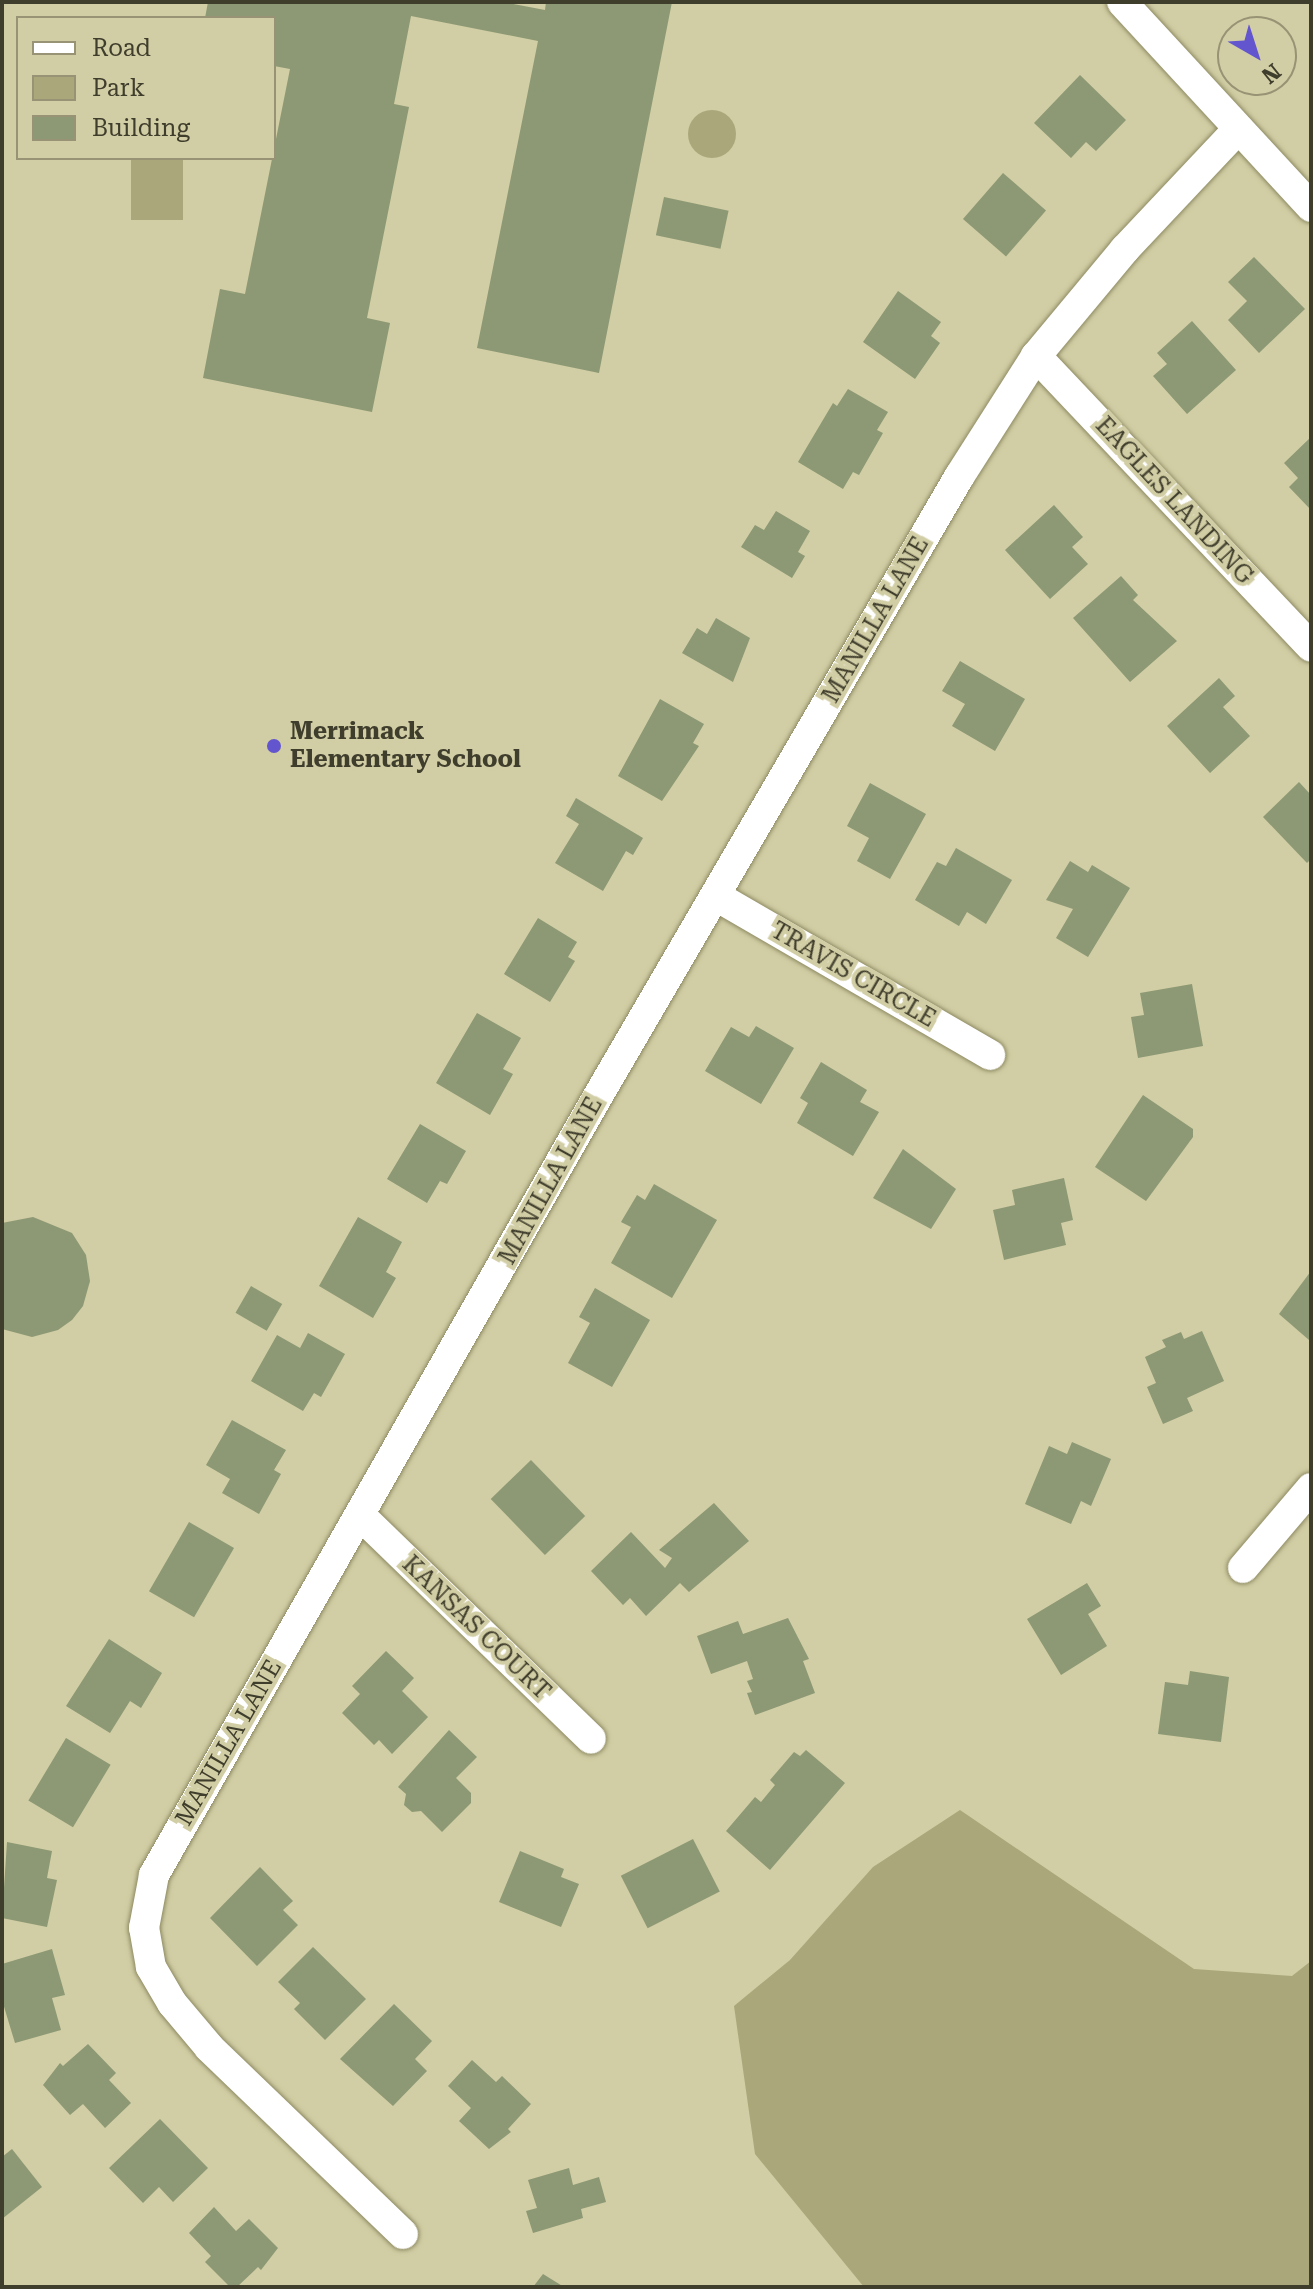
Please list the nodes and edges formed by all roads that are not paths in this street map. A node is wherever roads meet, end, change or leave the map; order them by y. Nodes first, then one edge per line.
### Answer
1 (1122, 2) edge
2 (1238, 129) junction
3 (1311, 207) edge
4 (1036, 356) junction
5 (1311, 647) edge
6 (716, 896) junction
7 (990, 1055) dead end
8 (1311, 1488) edge
9 (361, 1516) junction
10 (1243, 1568) dead end
11 (591, 1739) dead end
12 (403, 2234) dead end

1 - 2 street
2 - 3 street
2 - 4 street, MANILLA LANE
4 - 5 street, EAGLES LANDING
4 - 6 street, MANILLA LANE
6 - 7 street, TRAVIS CIRCLE
6 - 9 street, MANILLA LANE
8 - 10 street
9 - 11 street, KANSAS COURT
9 - 12 street, MANILLA LANE

